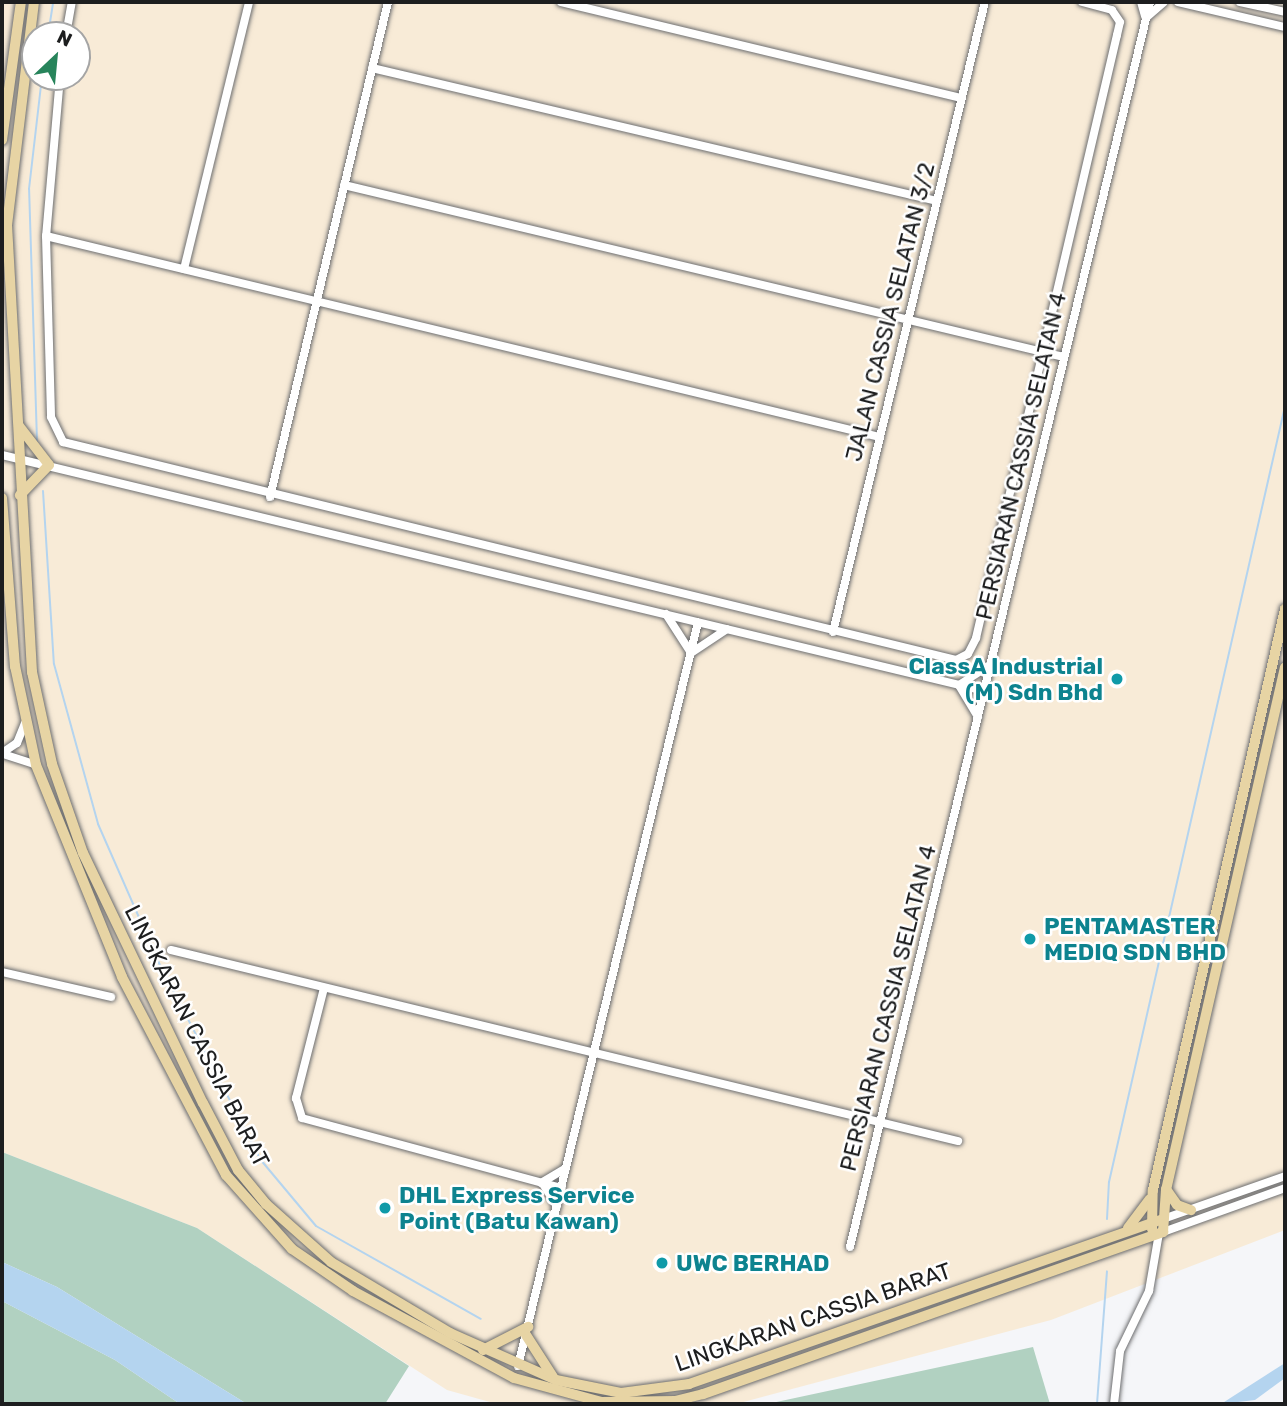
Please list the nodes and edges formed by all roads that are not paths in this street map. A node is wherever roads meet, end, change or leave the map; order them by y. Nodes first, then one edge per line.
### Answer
1 (21, 2) edge
2 (34, 2) edge
3 (72, 2) edge
4 (249, 2) edge
5 (388, 2) edge
6 (561, 2) edge
7 (985, 2) edge
8 (1082, 2) edge
9 (1141, 2) edge
10 (1150, 2) edge
11 (1164, 2) edge
12 (1178, 2) edge
13 (1240, 2) edge
14 (1285, 12) edge
15 (1146, 19) junction
16 (69, 21) edge
17 (1285, 27) edge
18 (372, 68) junction
19 (59, 91) edge
20 (962, 97) junction
21 (2, 140) edge
22 (344, 185) junction
23 (937, 201) junction
24 (46, 236) junction
25 (184, 269) junction
26 (317, 301) junction
27 (908, 320) junction
28 (1041, 352) junction
29 (1064, 357) junction
30 (18, 424) junction
31 (880, 437) junction
32 (2, 455) edge
33 (19, 459) junction
34 (49, 465) junction
35 (19, 496) junction
36 (270, 497) junction
37 (2, 498) edge
38 (1285, 609) edge
39 (666, 614) junction
40 (698, 622) junction
41 (727, 629) junction
42 (832, 632) junction
43 (691, 653) junction
44 (990, 665) junction
45 (1285, 667) edge
46 (959, 685) junction
47 (984, 691) junction
48 (978, 717) junction
49 (25, 723) junction
50 (2, 754) edge
51 (36, 765) junction
52 (1212, 930) junction
53 (1224, 936) junction
54 (171, 950) dead end
55 (2, 972) edge
56 (324, 988) junction
57 (111, 997) dead end
58 (597, 1055) junction
59 (880, 1122) junction
60 (958, 1141) dead end
61 (566, 1168) junction
62 (1285, 1176) edge
63 (542, 1183) junction
64 (562, 1188) junction
65 (1285, 1188) edge
66 (1166, 1189) junction
67 (1152, 1193) junction
68 (557, 1206) junction
69 (1191, 1210) junction
70 (1163, 1219) junction
71 (1151, 1223) junction
72 (1124, 1232) junction
73 (1158, 1233) junction
74 (850, 1247) dead end
75 (527, 1331) junction
76 (483, 1350) junction
77 (518, 1366) junction
78 (556, 1380) junction
79 (1114, 1404) edge

1 - 21 main road
2 - 30 main road, LINGKARAN CASSIA BARAT
3 - 16 street
4 - 25 street
5 - 18 street
6 - 20 street
7 - 20 street, JALAN CASSIA SELATAN 3/2
8 - 28 street
9 - 15 street
10 - 15 street, PERSIARAN CASSIA SELATAN 4
11 - 15 street
12 - 17 street
13 - 14 street
15 - 29 street, PERSIARAN CASSIA SELATAN 4
18 - 22 street
18 - 23 street
19 - 24 street
20 - 23 street, JALAN CASSIA SELATAN 3/2
22 - 26 street
22 - 27 street
23 - 27 street, JALAN CASSIA SELATAN 3/2
24 - 25 street
24 - 36 street
25 - 26 street
26 - 31 street
26 - 36 street
27 - 28 street
27 - 31 street, JALAN CASSIA SELATAN 3/2
28 - 29 street
28 - 42 street
29 - 44 street, PERSIARAN CASSIA SELATAN 4
30 - 33 main road, LINGKARAN CASSIA BARAT
30 - 34 main road
31 - 42 street, JALAN CASSIA SELATAN 3/2
32 - 33 street
33 - 34 street
33 - 35 main road, LINGKARAN CASSIA BARAT
34 - 35 main road
34 - 39 street
35 - 76 main road, LINGKARAN CASSIA BARAT
36 - 42 street
37 - 49 main road, LINGKARAN CASSIA BARAT
38 - 52 main road
39 - 40 street
39 - 43 street
40 - 41 street
40 - 43 street
41 - 43 street
41 - 46 street
43 - 58 street
44 - 46 street
44 - 47 street, PERSIARAN CASSIA SELATAN 4
45 - 53 main road
46 - 47 street
46 - 48 street
47 - 48 street, PERSIARAN CASSIA SELATAN 4
48 - 59 street, PERSIARAN CASSIA SELATAN 4
49 - 50 street
49 - 51 main road, LINGKARAN CASSIA BARAT
50 - 51 street
51 - 73 main road, LINGKARAN CASSIA BARAT
52 - 53 main road
52 - 67 main road
53 - 66 main road
54 - 56 street
55 - 57 street
56 - 58 street
56 - 63 street
58 - 59 street
58 - 61 street
59 - 60 street
59 - 74 street, PERSIARAN CASSIA SELATAN 4
61 - 63 street
61 - 64 street
62 - 69 street
63 - 64 street
63 - 68 street
64 - 68 street
65 - 73 street
66 - 69 main road
66 - 70 main road
67 - 71 main road
67 - 72 main road
68 - 75 street
69 - 70 street
70 - 71 main road, LINGKARAN CASSIA BARAT
70 - 73 main road
71 - 72 main road, LINGKARAN CASSIA BARAT
71 - 73 main road
72 - 78 main road, LINGKARAN CASSIA BARAT
73 - 79 street
75 - 76 main road
75 - 77 street
75 - 78 main road
76 - 77 main road, LINGKARAN CASSIA BARAT
77 - 78 main road, LINGKARAN CASSIA BARAT

